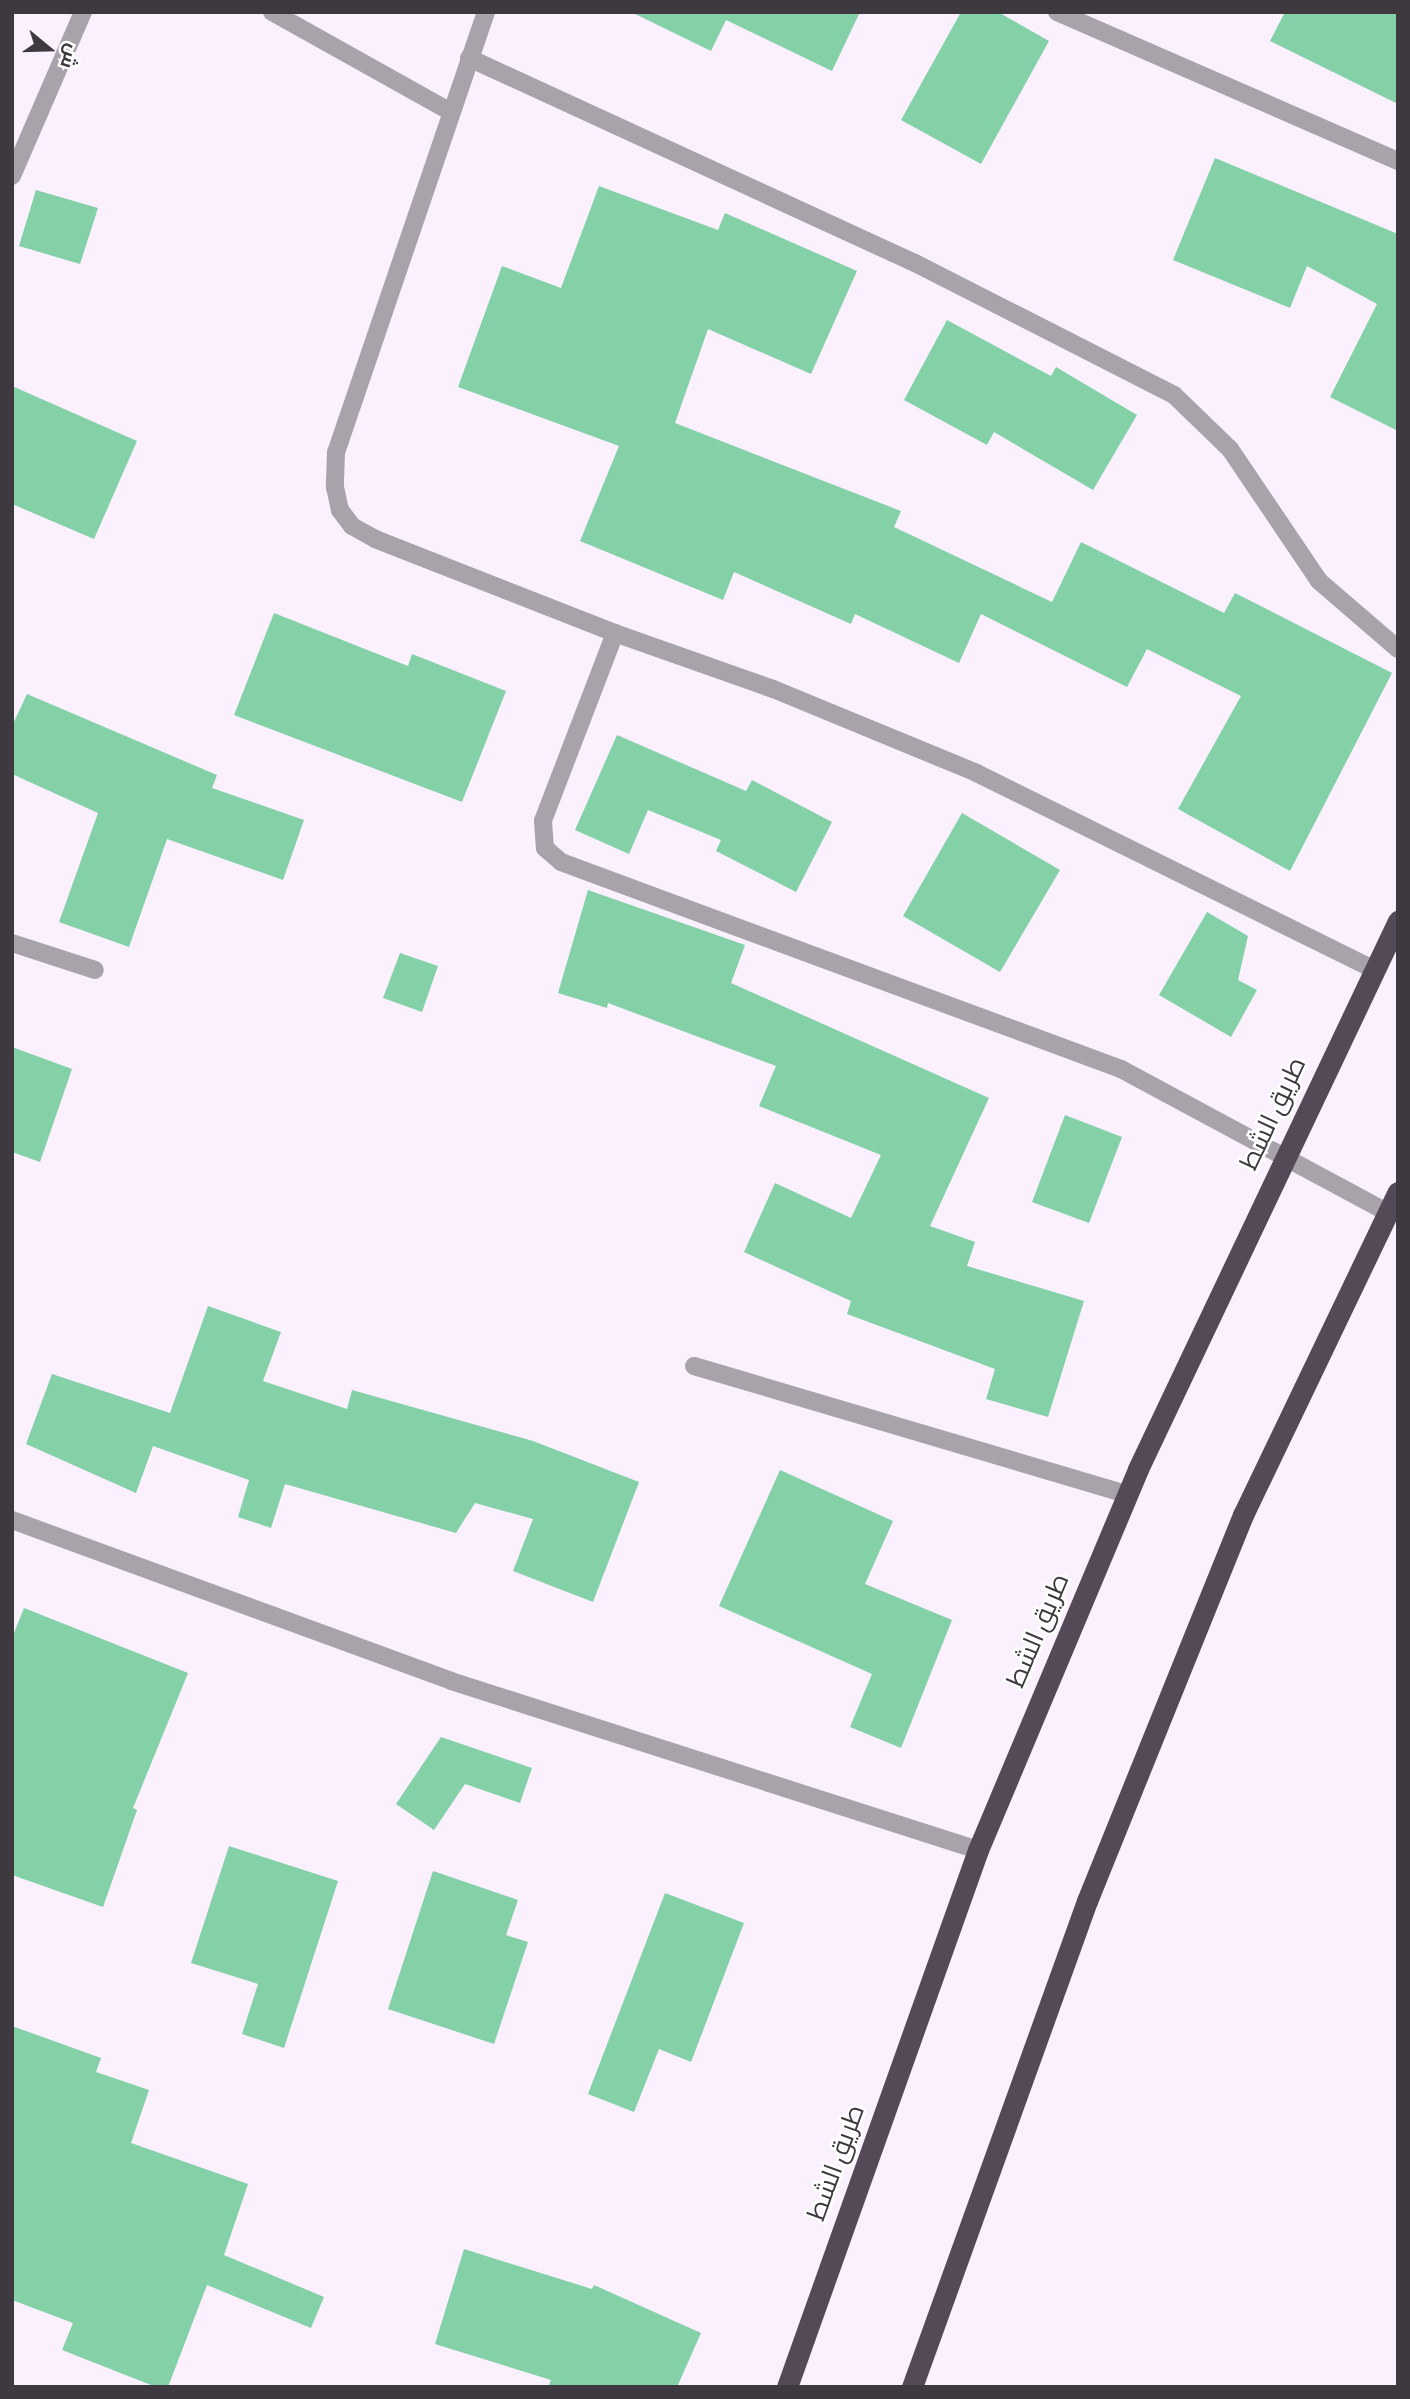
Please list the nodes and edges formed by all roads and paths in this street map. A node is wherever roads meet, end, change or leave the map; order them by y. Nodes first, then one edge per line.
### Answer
1 (83, 12) edge
2 (272, 12) edge
3 (486, 12) edge
4 (1057, 12) edge
5 (469, 58) junction
6 (451, 112) junction
7 (1398, 161) edge
8 (12, 176) edge
9 (615, 633) junction
10 (1398, 649) edge
11 (1398, 921) edge
12 (12, 943) edge
13 (1373, 969) junction
14 (95, 970) dead end
15 (1285, 1157) junction
16 (1398, 1192) edge
17 (1388, 1213) junction
18 (694, 1366) dead end
19 (1127, 1494) junction
20 (13, 1521) edge
21 (978, 1850) junction
22 (787, 2387) edge
23 (912, 2387) edge

1 - 8 street
2 - 6 street
3 - 5 street
4 - 7 street
5 - 6 street
5 - 10 street
6 - 9 street
9 - 13 street
9 - 15 street
11 - 13 highway, طريق الشط
12 - 14 street
13 - 15 highway, طريق الشط
15 - 17 street
15 - 19 highway, طريق الشط
16 - 17 highway
17 - 23 highway
18 - 19 street
19 - 21 highway, طريق الشط
20 - 21 street
21 - 22 highway, طريق الشط

